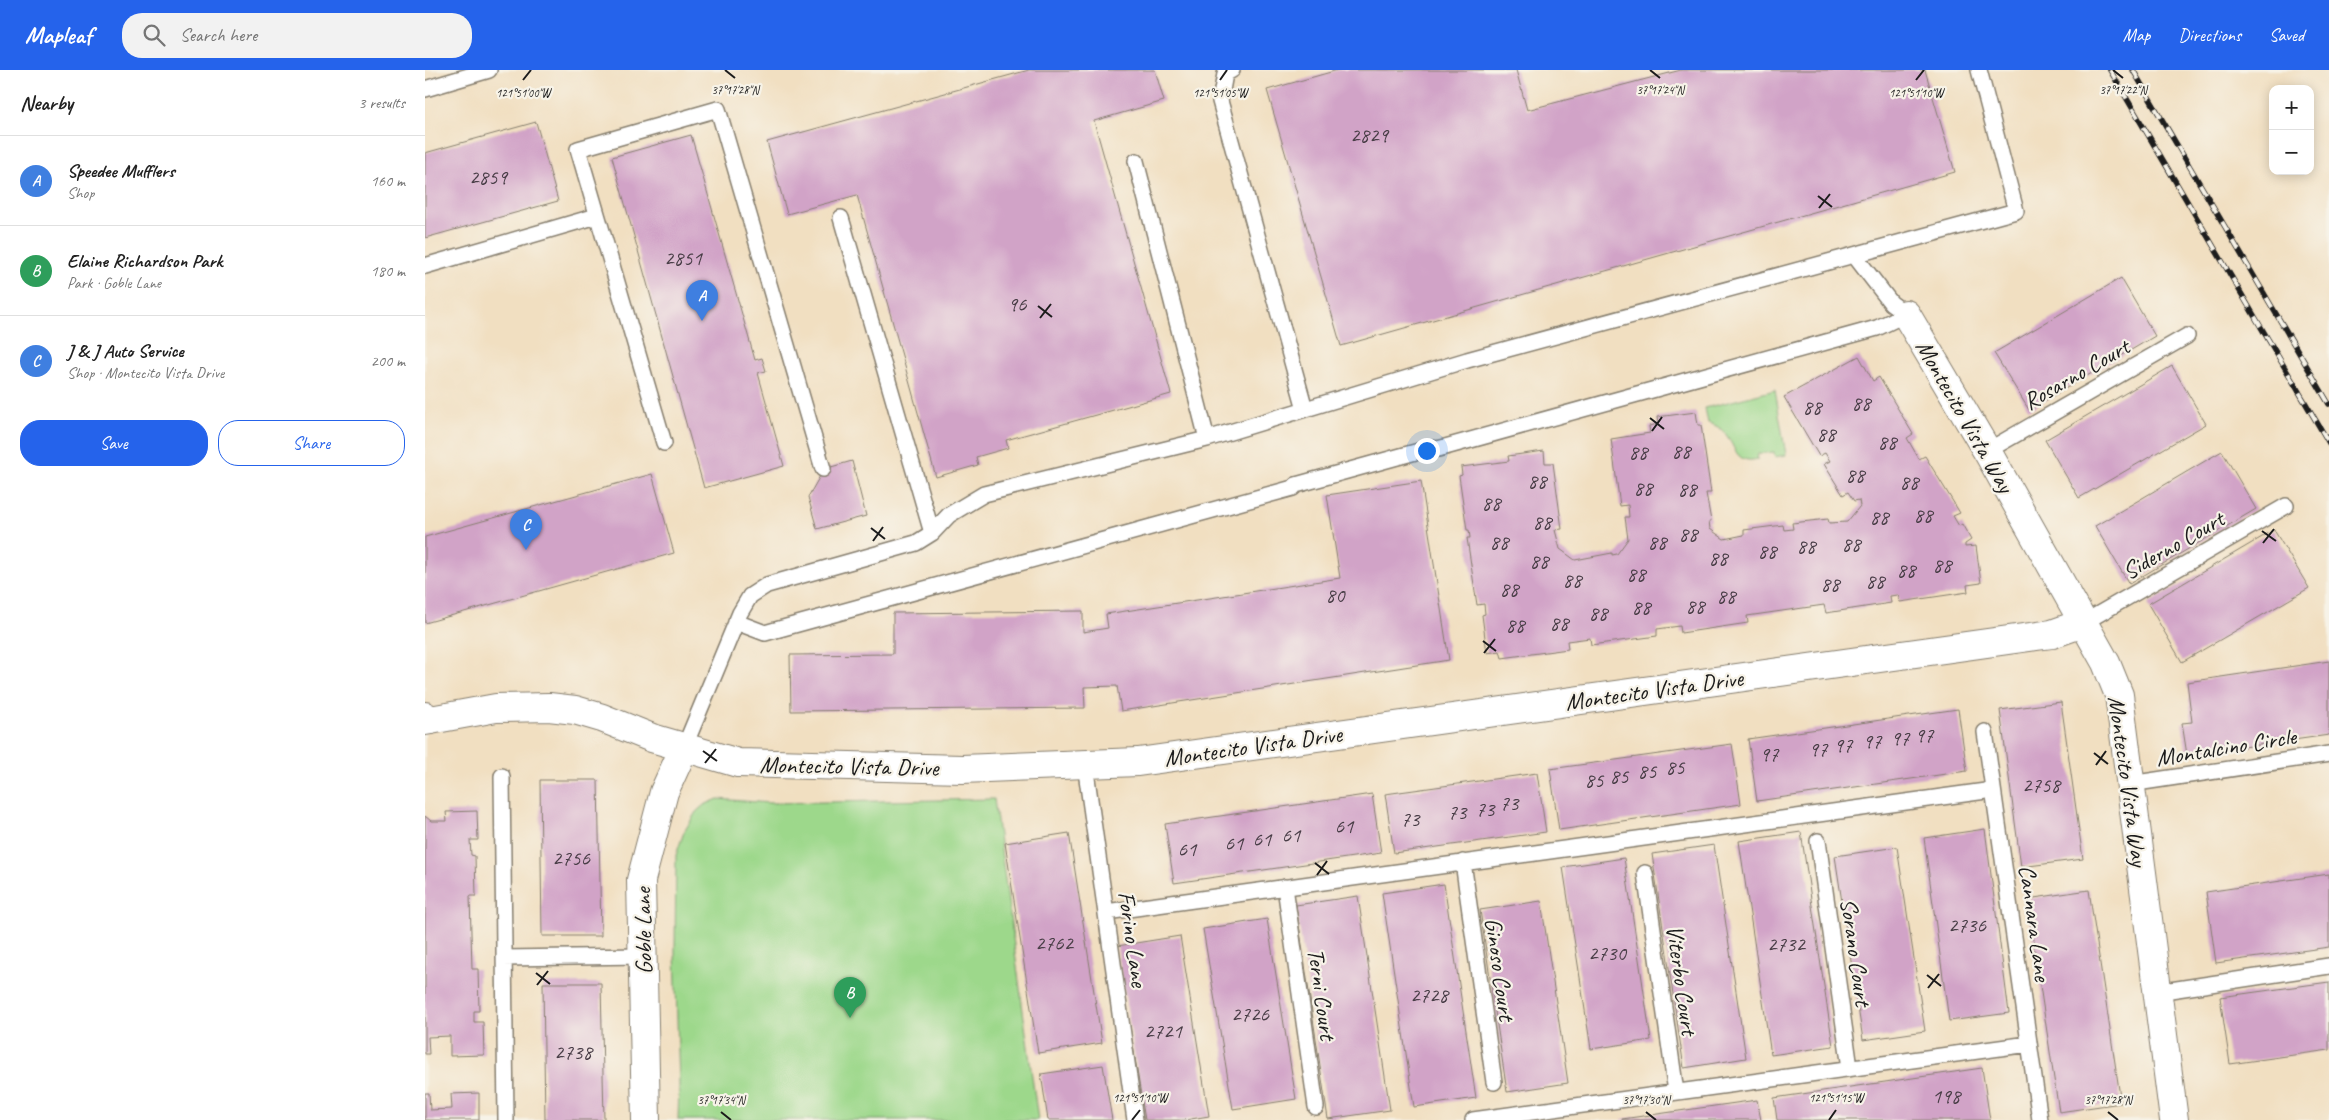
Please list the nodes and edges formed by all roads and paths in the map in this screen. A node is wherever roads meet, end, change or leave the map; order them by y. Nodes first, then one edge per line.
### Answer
1 (489, 70) edge
2 (1232, 70) edge
3 (1979, 70) edge
4 (425, 89) edge
5 (1136, 161) dead end
6 (597, 216) junction
7 (841, 218) dead end
8 (1854, 255) junction
9 (425, 266) edge
10 (1906, 314) junction
11 (2187, 336) dead end
12 (1305, 409) junction
13 (1207, 438) junction
14 (664, 443) dead end
15 (1987, 451) junction
16 (823, 468) dead end
17 (2286, 506) dead end
18 (932, 533) junction
19 (736, 622) junction
20 (2083, 623) junction
21 (427, 719) edge
22 (1985, 732) dead end
23 (684, 748) junction
24 (2329, 754) edge
25 (1085, 764) junction
26 (502, 776) dead end
27 (2130, 784) junction
28 (1993, 790) junction
29 (1818, 842) dead end
30 (1463, 862) junction
31 (1645, 873) dead end
32 (1285, 887) junction
33 (1106, 912) junction
34 (643, 956) junction
35 (504, 958) junction
36 (2329, 966) edge
37 (2157, 992) junction
38 (2029, 1044) junction
39 (1850, 1068) junction
40 (1494, 1082) dead end
41 (1676, 1092) junction
42 (1316, 1107) dead end
43 (506, 1120) edge
44 (646, 1120) edge
45 (1135, 1120) edge
46 (1473, 1120) edge
47 (2040, 1120) edge
48 (2174, 1120) edge

1 - 4 lane
2 - 12 lane
3 - 8 lane
5 - 13 lane
6 - 9 lane
6 - 14 lane
6 - 16 lane
7 - 18 lane
8 - 10 lane
8 - 12 lane
10 - 15 street, Montecito Vista Way
10 - 19 lane
11 - 15 lane, Rosarno Court
12 - 13 lane
13 - 18 lane
15 - 20 street, Montecito Vista Way
17 - 20 lane, Siderno Court
18 - 19 lane
19 - 23 lane
20 - 25 street, Montecito Vista Drive
20 - 27 street, Montecito Vista Way
21 - 23 street, Montecito Vista Drive
22 - 28 lane, Cannara Lane
23 - 25 street, Montecito Vista Drive
23 - 34 street, Goble Lane
24 - 27 lane, Montalcino Circle
25 - 33 lane, Forino Lane
26 - 35 lane
27 - 37 street, Montecito Vista Way
28 - 30 lane
28 - 38 lane, Cannara Lane
29 - 39 lane, Sorano Court
30 - 32 lane
30 - 40 lane, Ginoso Court
31 - 41 lane, Viterbo Court
32 - 33 lane
32 - 42 lane, Terni Court
33 - 45 lane, Forino Lane
34 - 35 lane
34 - 44 street, Goble Lane
35 - 43 lane
36 - 37 lane
37 - 48 street, Montecito Vista Way
38 - 39 lane
38 - 47 lane, Cannara Lane
39 - 41 lane
41 - 46 lane

